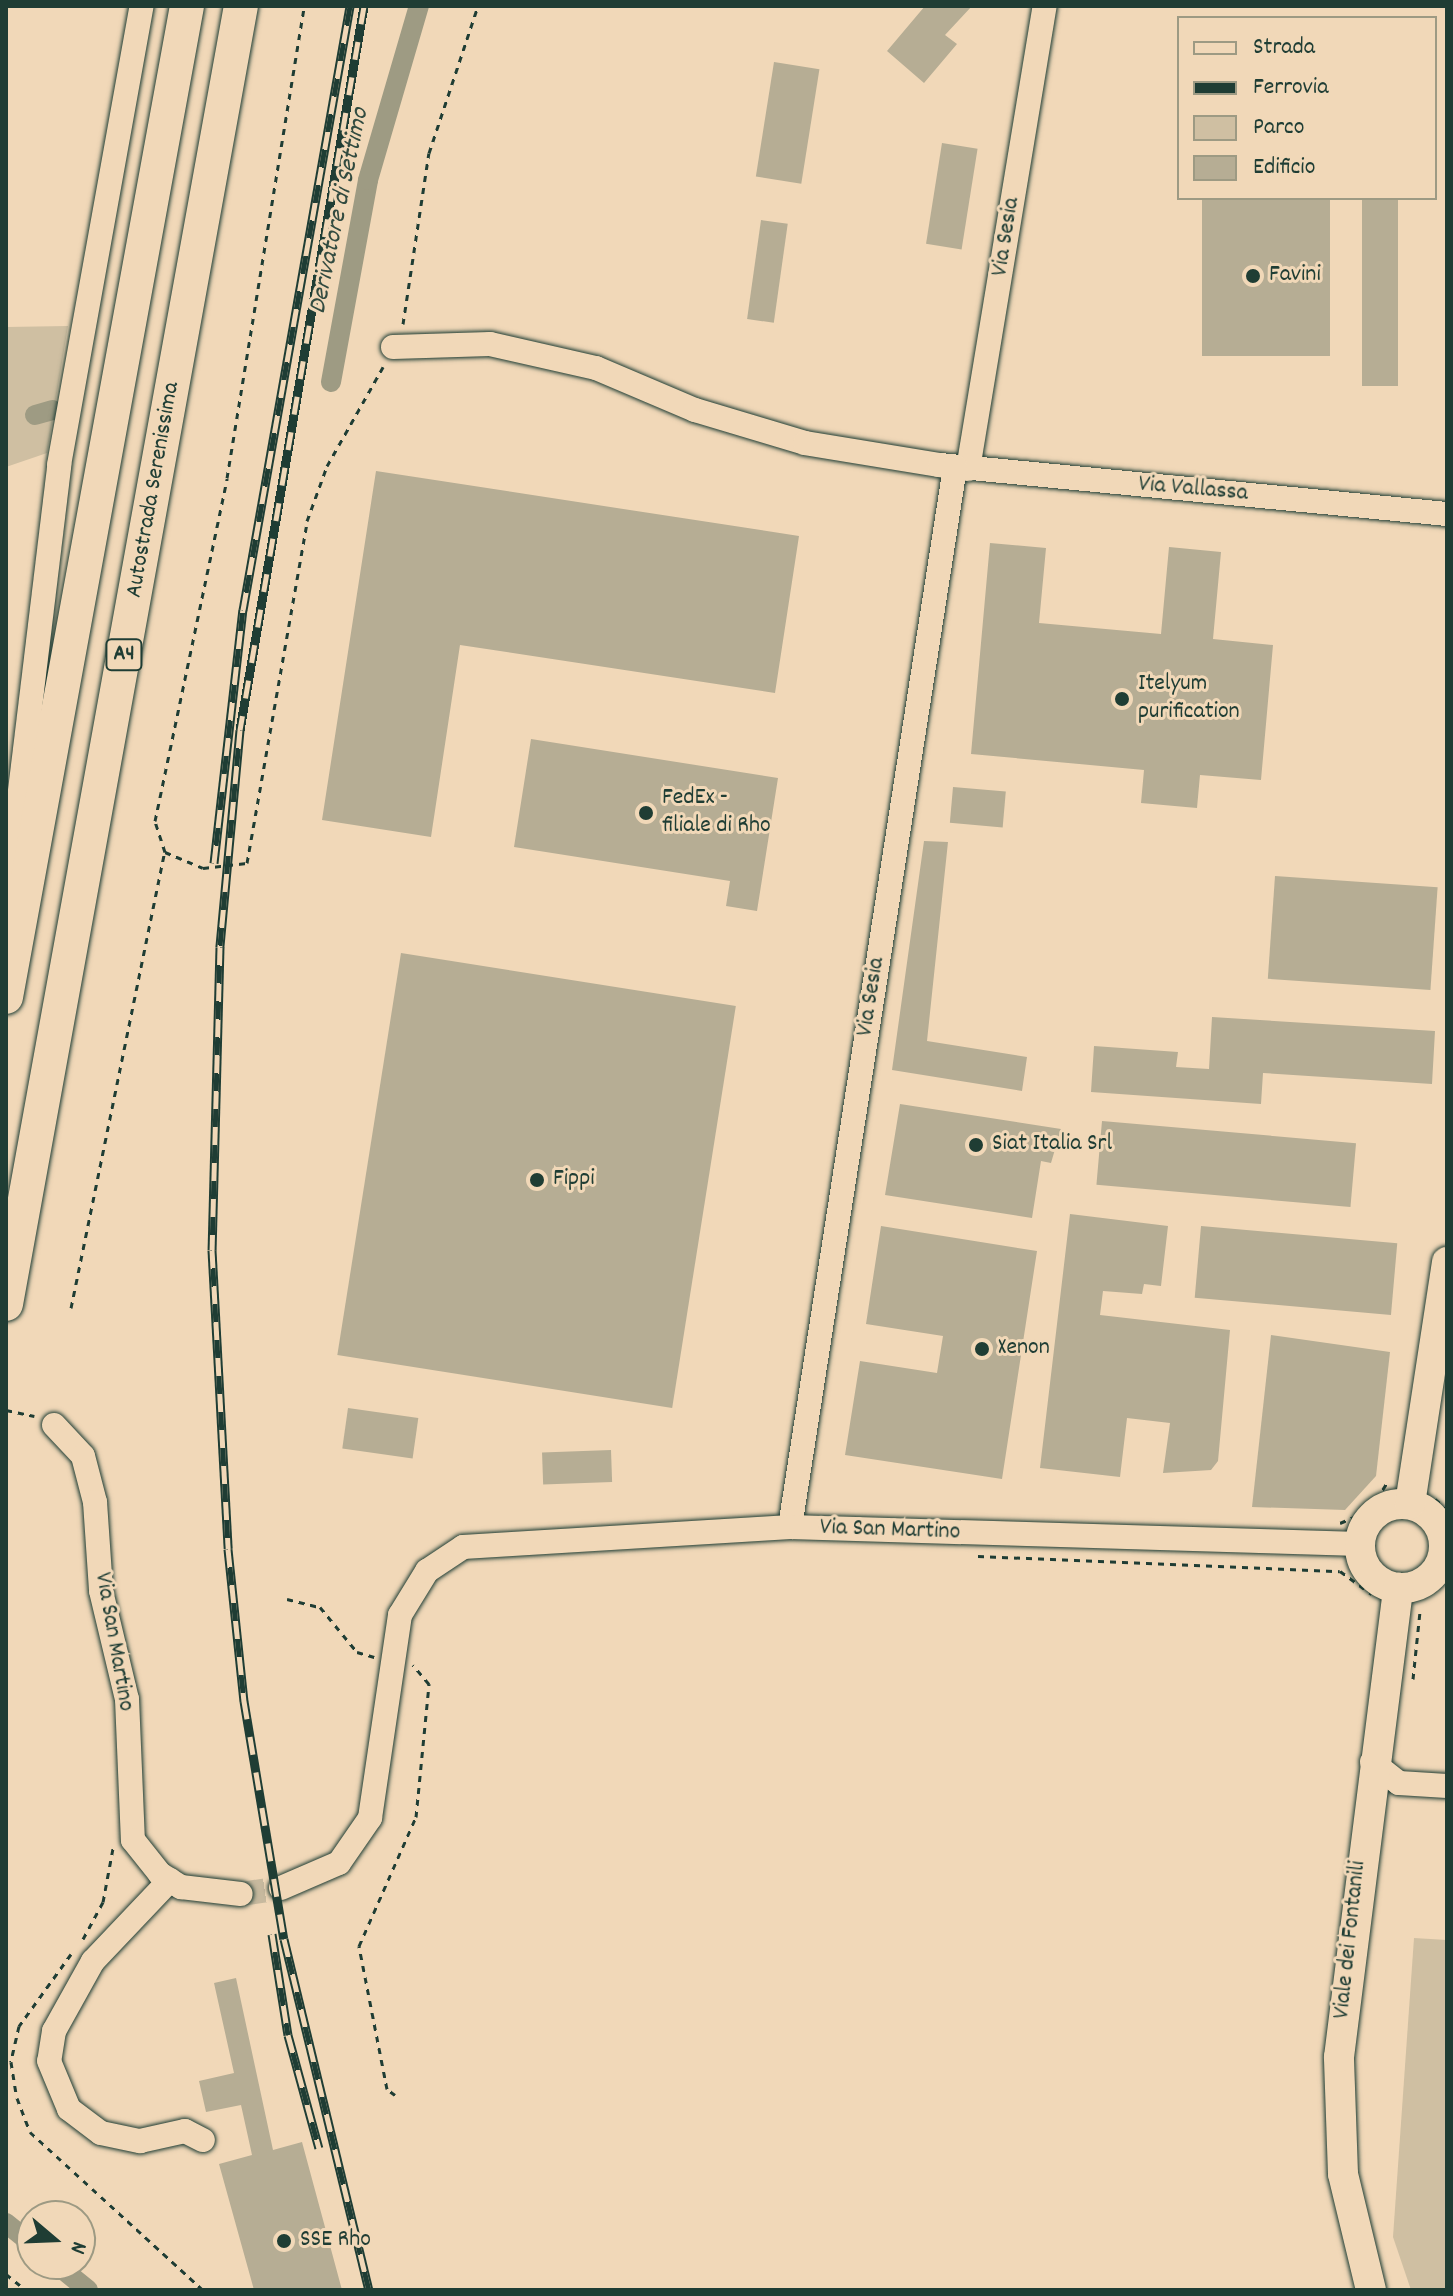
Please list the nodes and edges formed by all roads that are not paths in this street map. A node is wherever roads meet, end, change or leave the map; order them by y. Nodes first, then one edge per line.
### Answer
1 (142, 6) edge
2 (187, 6) edge
3 (241, 6) edge
4 (1045, 6) edge
5 (393, 347) road end
6 (954, 467) junction
7 (1447, 514) edge
8 (6, 906) edge
9 (6, 997) edge
10 (1447, 1262) edge
11 (6, 1304) edge
12 (54, 1425) dead end
13 (1410, 1504) junction
14 (790, 1527) junction
15 (1445, 1535) edge
16 (1349, 1544) junction
17 (1407, 1599) junction
18 (1372, 1762) junction
19 (1399, 1783) junction
20 (1447, 1786) edge
21 (1367, 1805) junction
22 (170, 1880) junction
23 (281, 1888) tunnel mouth
24 (241, 1894) tunnel mouth
25 (203, 2140) dead end
26 (1371, 2290) edge

1 - 8 street
2 - 9 highway, A4
3 - 11 highway, Autostrada Serenissima / A4
4 - 6 street, Via Sesia
5 - 6 street, Via Vallassa
6 - 7 street, Via Vallassa
6 - 14 street, Via Sesia
10 - 13 main road
12 - 22 street, Via San Martino
13 - 15 main road
13 - 16 main road
14 - 16 street, Via San Martino
14 - 23 street, Via San Martino
15 - 17 main road
16 - 17 main road
17 - 18 main road, Viale dei Fontanili
18 - 19 street
18 - 21 main road, Viale dei Fontanili
19 - 20 street
19 - 21 street
21 - 26 main road, Viale dei Fontanili
22 - 24 street, Via San Martino
22 - 25 street

